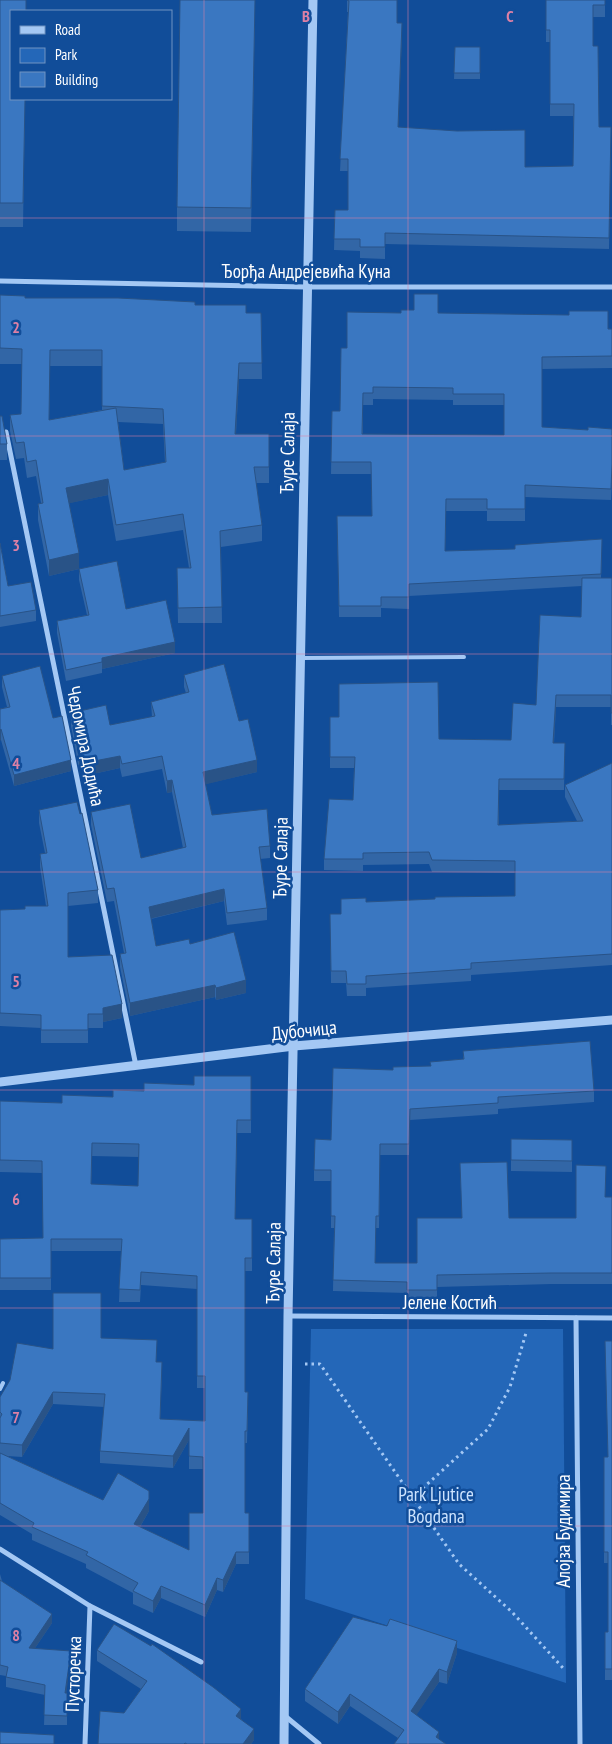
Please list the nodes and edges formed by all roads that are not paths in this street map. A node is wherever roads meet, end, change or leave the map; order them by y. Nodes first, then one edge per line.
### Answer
1 (313, 0) edge
2 (0, 281) edge
3 (306, 287) junction
4 (612, 287) edge
5 (6, 432) edge
6 (299, 658) junction
7 (464, 658) dead end
8 (612, 1020) edge
9 (294, 1046) junction
10 (136, 1067) junction
11 (0, 1082) edge
12 (288, 1316) junction
13 (576, 1318) junction
14 (612, 1318) edge
15 (3, 1383) dead end
16 (0, 1389) edge
17 (0, 1549) edge
18 (90, 1606) junction
19 (201, 1662) dead end
20 (285, 1716) junction
21 (85, 1744) edge
22 (284, 1744) edge
23 (319, 1744) edge
24 (580, 1744) edge

1 - 3 street, Ђуре Салаја
2 - 3 street, Ђорђа Андрејевића Куна
3 - 4 street, Ђорђа Андрејевића Куна
3 - 6 street, Ђуре Салаја
5 - 10 street, Чедомира Додића
6 - 7 lane
6 - 9 street, Ђуре Салаја
8 - 9 street, Дубочица
9 - 10 street, Дубочица
9 - 12 street, Ђуре Салаја
10 - 11 street, Дубочица
12 - 13 street, Јелене Костић
12 - 20 street, Ђуре Салаја
13 - 14 street, Јелене Костић
13 - 24 street, Алојза Будимира
15 - 16 lane
17 - 18 street
18 - 19 street
18 - 21 street, Пусторечка
20 - 22 street, Ђуре Салаја
20 - 23 street

